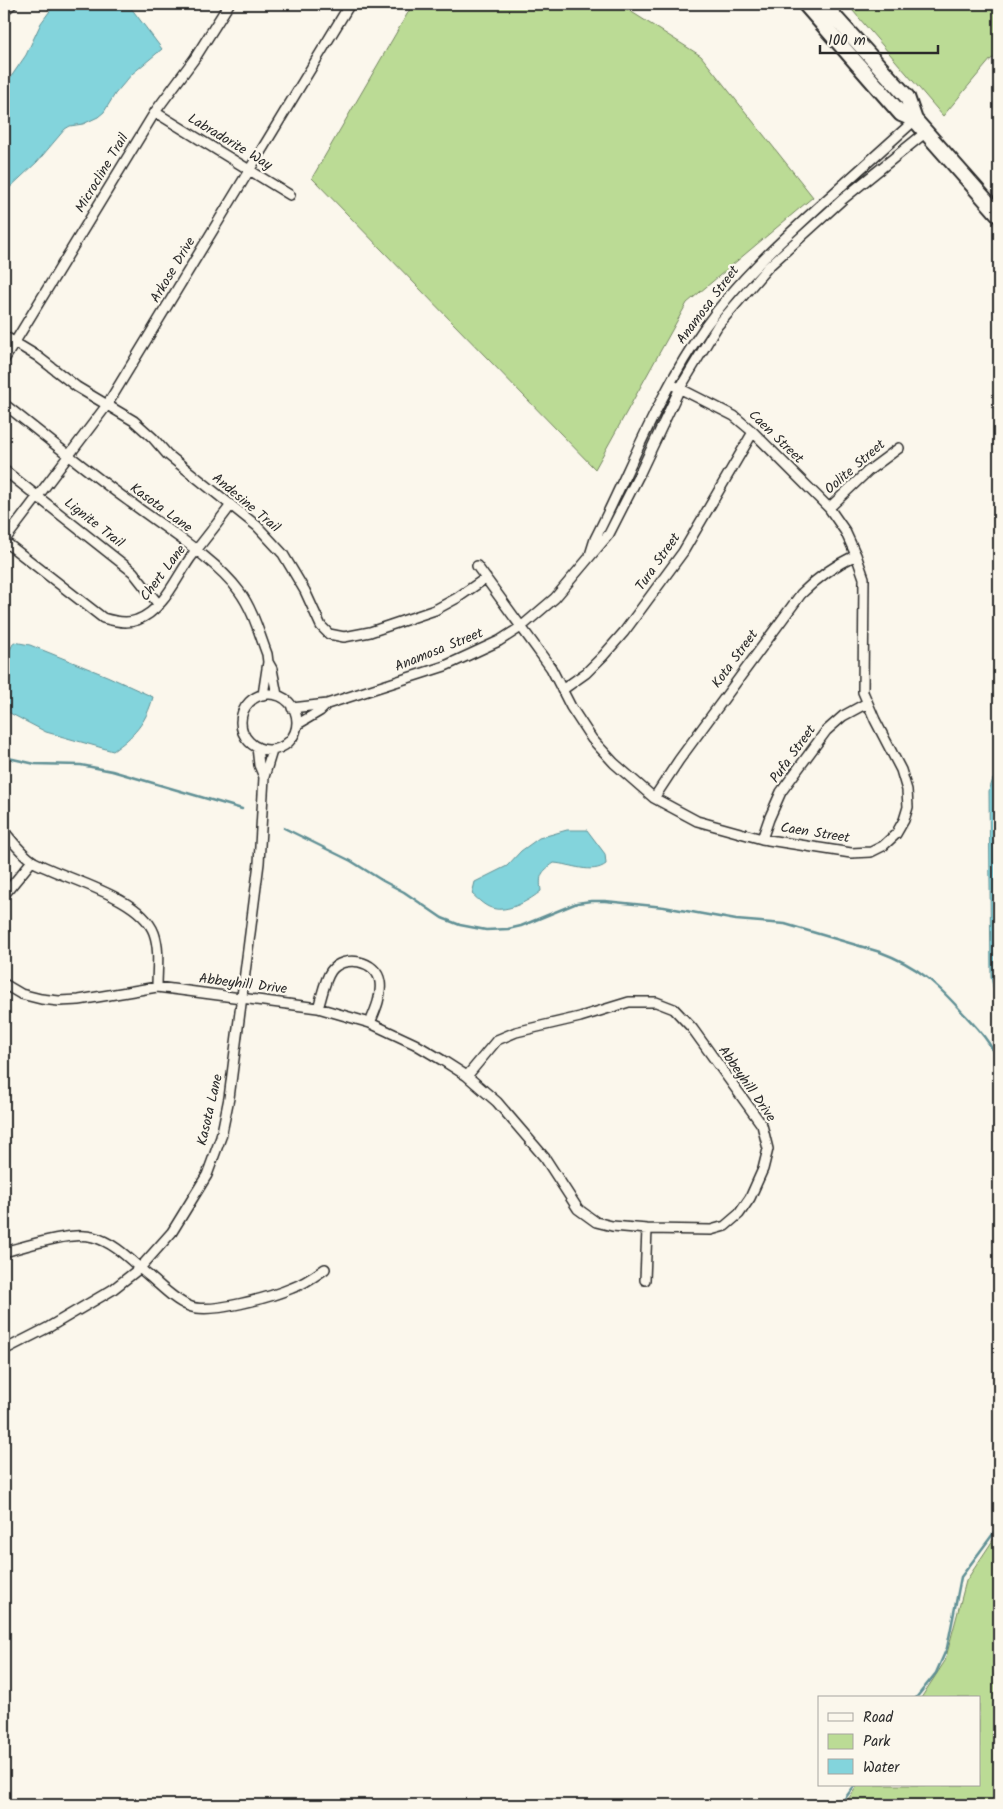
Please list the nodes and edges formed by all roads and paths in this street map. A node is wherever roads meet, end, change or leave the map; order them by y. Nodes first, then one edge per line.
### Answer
1 (6, 4) edge
2 (12, 4) edge
3 (229, 4) edge
4 (350, 4) edge
5 (805, 4) edge
6 (823, 4) edge
7 (4, 11) edge
8 (155, 112) junction
9 (915, 120) junction
10 (926, 132) junction
11 (249, 170) junction
12 (290, 195) dead end
13 (999, 215) edge
14 (4, 336) edge
15 (14, 343) junction
16 (4, 360) edge
17 (671, 384) junction
18 (680, 388) junction
19 (4, 404) edge
20 (107, 405) junction
21 (753, 432) junction
22 (899, 448) dead end
23 (70, 455) junction
24 (4, 470) edge
25 (39, 497) junction
26 (231, 506) junction
27 (829, 508) junction
28 (4, 541) edge
29 (196, 551) junction
30 (589, 555) junction
31 (856, 555) junction
32 (477, 566) dead end
33 (486, 578) junction
34 (160, 604) junction
35 (521, 627) junction
36 (268, 662) junction
37 (562, 690) junction
38 (263, 695) junction
39 (277, 695) junction
40 (867, 703) junction
41 (327, 704) junction
42 (292, 708) junction
43 (298, 724) junction
44 (257, 748) junction
45 (272, 751) junction
46 (264, 777) junction
47 (654, 798) junction
48 (4, 832) edge
49 (762, 839) junction
50 (32, 861) junction
51 (4, 895) edge
52 (4, 984) edge
53 (157, 987) junction
54 (243, 997) junction
55 (318, 1008) junction
56 (370, 1023) junction
57 (467, 1076) junction
58 (647, 1229) junction
59 (4, 1252) edge
60 (140, 1268) junction
61 (325, 1269) dead end
62 (645, 1280) dead end
63 (4, 1350) edge

1 - 7 street
2 - 7 street
3 - 8 street, Microcline Trail
4 - 11 street, Arkose Drive
5 - 9 main road
6 - 9 main road
8 - 11 street, Labradorite Way
8 - 15 street, Microcline Trail
9 - 10 main road
9 - 17 street, Anamosa Street
10 - 13 main road
10 - 18 street, Anamosa Street
11 - 12 street, Labradorite Way
11 - 20 street, Arkose Drive
14 - 15 street, Andesine Trail
15 - 16 street, Microcline Trail
15 - 20 street, Andesine Trail
17 - 18 street, Caen Street
17 - 30 street, Anamosa Street
18 - 21 street, Caen Street
18 - 30 street, Anamosa Street
19 - 23 street, Kasota Lane
20 - 23 street, Arkose Drive
20 - 26 street, Andesine Trail
21 - 27 street, Caen Street
21 - 37 street, Tura Street
22 - 27 street, Oolite Street
23 - 25 street, Arkose Drive
23 - 29 street, Kasota Lane
24 - 25 street, Lignite Trail
25 - 28 street, Arkose Drive
25 - 34 street, Lignite Trail
26 - 29 street, Chert Lane
26 - 33 street, Andesine Trail
27 - 31 street, Caen Street
28 - 34 street, Chert Lane
29 - 34 street, Chert Lane
29 - 36 street, Kasota Lane
30 - 35 street, Anamosa Street
31 - 40 street, Caen Street
31 - 47 street, Kota Street
32 - 33 street, Caen Street
33 - 35 street, Caen Street
35 - 37 street, Caen Street
35 - 41 street, Anamosa Street
36 - 38 street, Kasota Lane
36 - 39 street, Kasota Lane
37 - 47 street, Caen Street
38 - 39 street
38 - 44 street, Kasota Lane
39 - 42 street
40 - 49 street, Pufa Street
40 - 49 street, Caen Street
41 - 42 street, Anamosa Street
41 - 43 street, Anamosa Street
42 - 43 street
43 - 45 street
44 - 45 street
44 - 46 street, Kasota Lane
45 - 46 street, Kasota Lane
46 - 54 street, Kasota Lane
47 - 49 street, Caen Street
48 - 50 street
50 - 51 street
50 - 53 street
52 - 53 street, Abbeyhill Drive
53 - 54 street, Abbeyhill Drive
54 - 55 street, Abbeyhill Drive
54 - 60 street, Kasota Lane
55 - 56 street, Abbeyhill Drive
55 - 56 street
56 - 57 street, Abbeyhill Drive
57 - 58 street, Abbeyhill Drive
57 - 58 street, Abbeyhill Drive
58 - 62 street
59 - 60 street
60 - 61 street
60 - 63 street, Kasota Lane

